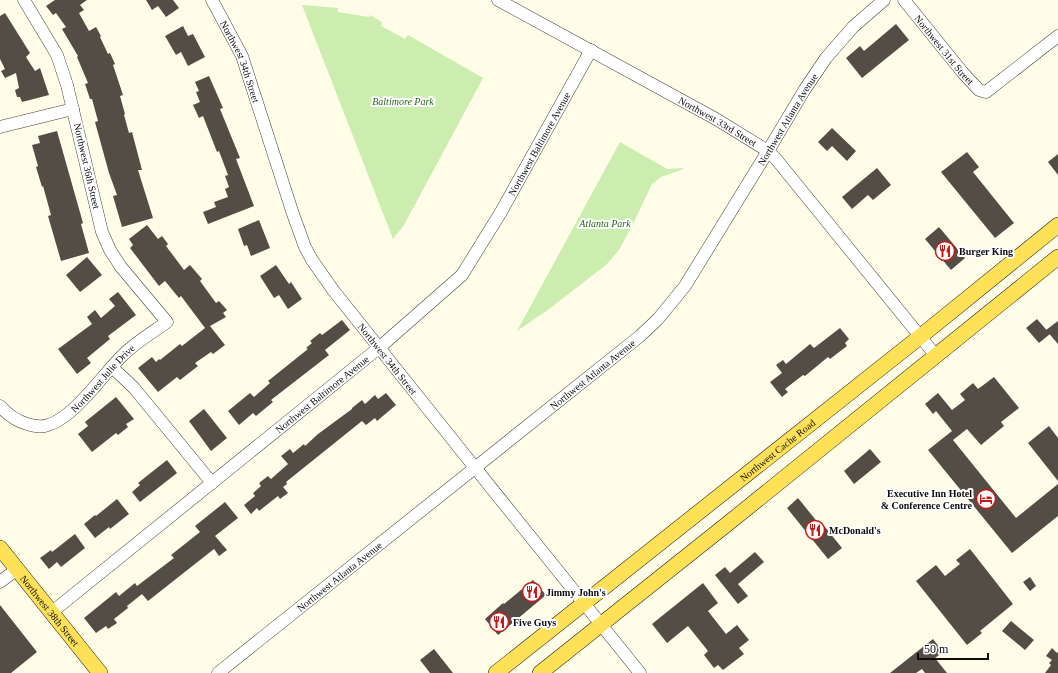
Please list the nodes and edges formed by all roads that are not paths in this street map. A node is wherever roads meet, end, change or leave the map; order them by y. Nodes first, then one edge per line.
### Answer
1 (24, 0) edge
2 (212, 0) edge
3 (498, 0) edge
4 (884, 0) edge
5 (904, 0) edge
6 (1058, 36) edge
7 (591, 50) junction
8 (73, 109) junction
9 (0, 127) edge
10 (768, 151) junction
11 (1058, 225) edge
12 (1058, 257) edge
13 (167, 322) joint
14 (921, 336) junction
15 (380, 347) junction
16 (936, 356) junction
17 (112, 367) junction
18 (0, 406) edge
19 (475, 468) junction
20 (212, 483) junction
21 (0, 548) edge
22 (17, 569) junction
23 (0, 582) edge
24 (584, 603) junction
25 (52, 612) junction
26 (601, 624) junction
27 (100, 673) edge
28 (218, 673) edge
29 (496, 673) edge
30 (540, 673) edge
31 (640, 673) edge

1 - 8 street, Northwest 36th Street
2 - 15 street, Northwest 34th Street
3 - 7 street, Northwest 33rd Street
4 - 10 street, Northwest Atlanta Avenue
5 - 6 street, Northwest 31st Street
7 - 10 street, Northwest 33rd Street
7 - 15 street, Northwest Baltimore Avenue
8 - 9 street
8 - 13 street, Northwest 36th Street
10 - 14 street, Northwest 33rd Street
10 - 19 street, Northwest Atlanta Avenue
11 - 14 main road, Northwest Cache Road
12 - 16 main road
13 - 17 street, Northwest Julie Drive
14 - 16 street, Northwest 33rd Street
14 - 24 main road, Northwest Cache Road
15 - 19 street, Northwest 34th Street
15 - 20 street, Northwest Baltimore Avenue
16 - 26 main road
17 - 18 street, Northwest Julie Drive
17 - 20 street
19 - 24 street, Northwest 34th Street
19 - 28 street, Northwest Atlanta Avenue
20 - 25 street, Northwest Baltimore Avenue
21 - 22 main road, Northwest 38th Street
22 - 23 street
22 - 25 main road, Northwest 38th Street
24 - 26 street, Northwest 34th Street
24 - 29 main road, Northwest Cache Road
25 - 27 main road, Northwest 38th Street
26 - 30 main road
26 - 31 street, Northwest 34th Street

